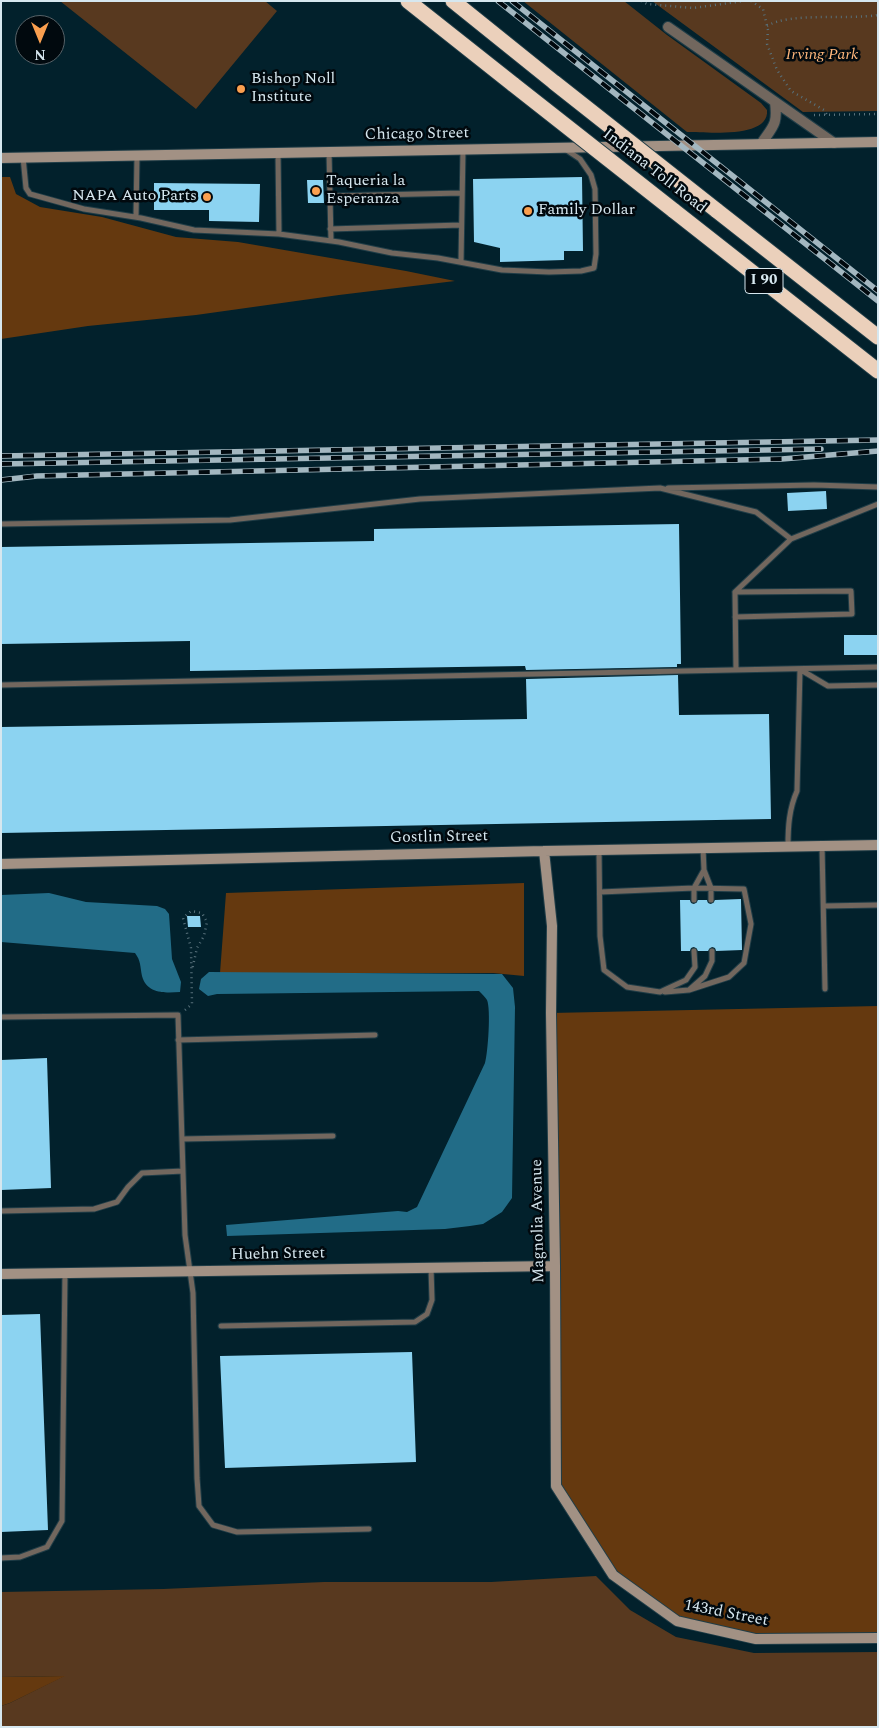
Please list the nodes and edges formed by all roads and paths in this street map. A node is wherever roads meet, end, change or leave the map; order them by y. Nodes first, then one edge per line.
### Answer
1 (408, 1) edge
2 (453, 1) edge
3 (641, 1) edge
4 (744, 1) edge
5 (751, 1) edge
6 (878, 15) edge
7 (767, 26) junction
8 (668, 27) dead end
9 (775, 102) junction
10 (878, 114) edge
11 (811, 115) dead end
12 (827, 115) junction
13 (878, 142) edge
14 (834, 143) junction
15 (761, 144) junction
16 (563, 148) junction
17 (463, 149) junction
18 (329, 152) junction
19 (278, 153) junction
20 (138, 155) junction
21 (1, 158) edge
22 (23, 158) junction
23 (462, 193) junction
24 (330, 196) junction
25 (136, 217) junction
26 (461, 225) junction
27 (330, 229) junction
28 (279, 234) junction
29 (331, 240) junction
30 (460, 262) junction
31 (875, 334) edge
32 (878, 371) edge
33 (878, 487) edge
34 (660, 488) junction
35 (878, 504) edge
36 (1, 524) edge
37 (791, 539) junction
38 (735, 592) junction
39 (735, 617) junction
40 (878, 667) edge
41 (800, 669) junction
42 (736, 670) junction
43 (1, 685) edge
44 (878, 685) edge
45 (878, 845) edge
46 (788, 846) junction
47 (822, 846) junction
48 (703, 848) junction
49 (599, 850) junction
50 (544, 851) junction
51 (1, 864) edge
52 (704, 870) junction
53 (694, 888) junction
54 (711, 888) junction
55 (600, 892) junction
56 (694, 900) dead end
57 (711, 900) dead end
58 (878, 905) edge
59 (824, 906) junction
60 (694, 951) dead end
61 (712, 951) dead end
62 (192, 970) junction
63 (825, 989) dead end
64 (689, 990) junction
65 (660, 992) junction
66 (178, 1015) junction
67 (1, 1017) edge
68 (375, 1035) dead end
69 (178, 1040) junction
70 (333, 1136) dead end
71 (182, 1139) junction
72 (183, 1171) junction
73 (1, 1211) edge
74 (555, 1266) junction
75 (431, 1267) junction
76 (190, 1272) junction
77 (65, 1273) junction
78 (1, 1274) edge
79 (221, 1326) dead end
80 (369, 1529) dead end
81 (1, 1558) edge
82 (613, 1574) joint
83 (878, 1638) edge

1 - 32 highway, Indiana Toll Road / I 90, bridge
2 - 31 highway, Indiana Toll Road / I 90, bridge
3 - 4 path
5 - 7 path
6 - 7 path
7 - 12 path
8 - 9 street
9 - 14 street
9 - 15 street
10 - 12 path
11 - 12 path
13 - 14 street, Chicago Street
14 - 15 street, Chicago Street
15 - 16 street, Chicago Street
16 - 17 street, Chicago Street
16 - 30 lane
17 - 18 street, Chicago Street
17 - 23 lane
18 - 19 street, Chicago Street
18 - 24 lane
19 - 20 street, Chicago Street
19 - 28 lane
20 - 22 street, Chicago Street
20 - 25 lane
21 - 22 street, Chicago Street
22 - 25 lane
23 - 24 lane
23 - 26 lane
24 - 27 lane
25 - 28 lane
26 - 27 lane
26 - 30 lane
27 - 29 lane
28 - 29 lane
29 - 30 lane
33 - 34 lane
34 - 36 lane
34 - 37 lane
35 - 37 lane
37 - 38 lane
38 - 39 lane
38 - 39 lane
39 - 42 lane
40 - 41 lane
41 - 42 lane
41 - 44 lane
41 - 46 lane
42 - 43 lane
45 - 47 street, Gostlin Street
46 - 47 street, Gostlin Street
46 - 48 street, Gostlin Street
47 - 59 lane
48 - 49 street, Gostlin Street
48 - 52 lane
49 - 50 street, Gostlin Street
49 - 55 lane
50 - 51 street, Gostlin Street
50 - 74 street, Magnolia Avenue
52 - 53 lane
52 - 54 lane
53 - 54 lane
53 - 55 lane
53 - 56 lane
54 - 57 lane
54 - 64 lane
55 - 65 lane
58 - 59 lane
59 - 63 lane
60 - 65 lane
61 - 64 lane
62 - 62 path
62 - 66 path
64 - 65 lane
66 - 67 lane
66 - 69 lane
68 - 69 lane
69 - 71 lane
70 - 71 lane
71 - 72 lane
72 - 73 lane
72 - 76 lane
74 - 75 street, Huehn Street
74 - 82 street, Magnolia Avenue
75 - 76 street, Huehn Street
75 - 79 lane
76 - 77 street, Huehn Street
76 - 80 lane
77 - 78 street, Huehn Street
77 - 81 lane
82 - 83 street, 143rd Street

